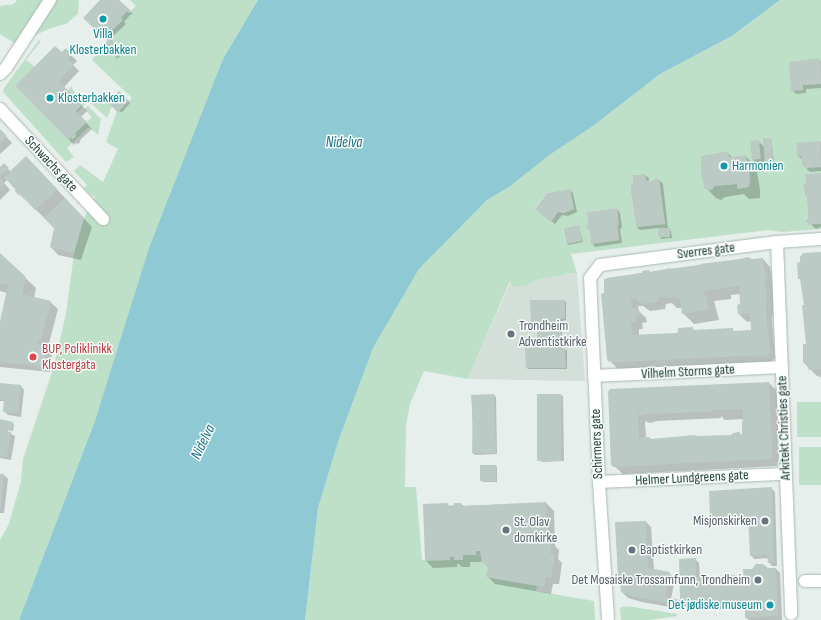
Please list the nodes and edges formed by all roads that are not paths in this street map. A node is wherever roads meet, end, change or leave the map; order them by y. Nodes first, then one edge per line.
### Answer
1 (50, 0) edge
2 (0, 74) edge
3 (0, 109) edge
4 (103, 219) dead end
5 (821, 240) edge
6 (777, 242) junction
7 (594, 271) joint
8 (782, 367) junction
9 (594, 376) junction
10 (785, 474) junction
11 (599, 482) junction
12 (805, 581) dead end
13 (821, 581) edge
14 (791, 614) dead end
15 (608, 618) dead end

1 - 2 street
3 - 4 street, Schwachs gate
5 - 6 street, Sverres gate
6 - 7 street, Sverres gate
6 - 8 street, Arkitekt Christies gate
7 - 9 street, Schirmers gate
8 - 9 street, Vilhelm Storms gate
8 - 10 street, Arkitekt Christies gate
9 - 11 street, Schirmers gate
10 - 11 street, Helmer Lundgreens gate
10 - 14 street, Arkitekt Christies gate
11 - 15 street, Schirmers gate
12 - 13 street

